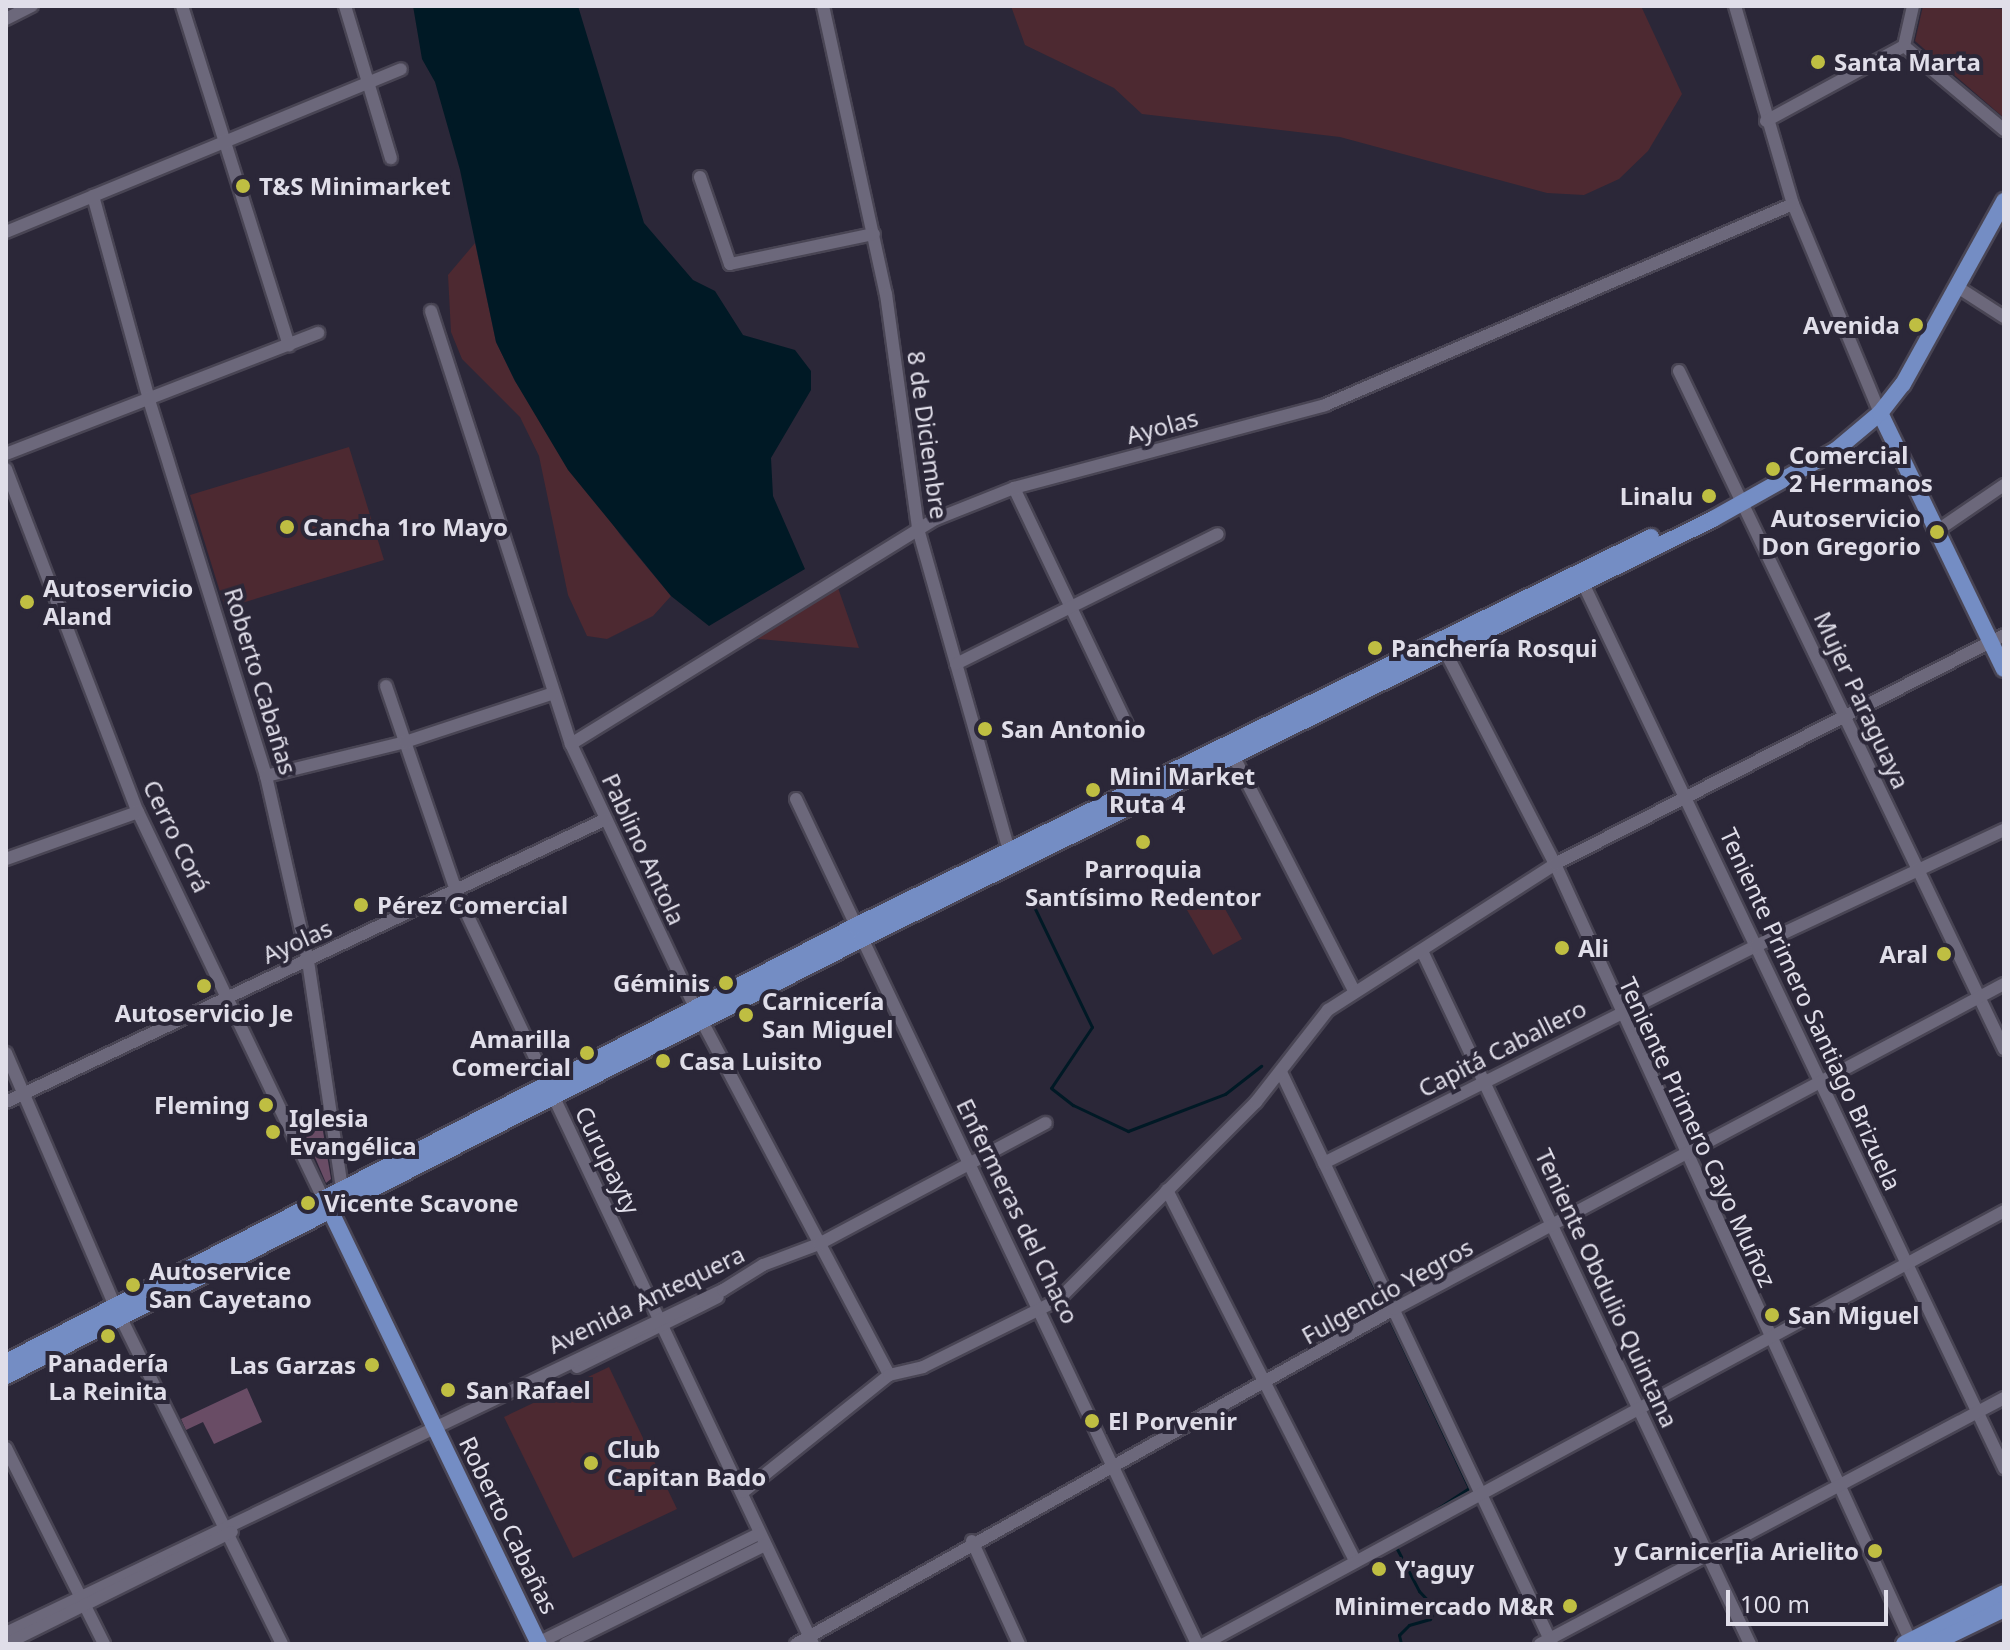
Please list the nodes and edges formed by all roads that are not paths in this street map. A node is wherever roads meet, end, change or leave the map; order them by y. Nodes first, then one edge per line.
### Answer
1 (32, 6) edge
2 (182, 6) edge
3 (345, 6) edge
4 (823, 6) edge
5 (1735, 6) edge
6 (1913, 6) edge
7 (6, 19) edge
8 (1904, 46) junction
9 (401, 69) dead end
10 (368, 82) junction
11 (1766, 121) junction
12 (2004, 130) edge
13 (221, 140) junction
14 (391, 158) dead end
15 (700, 177) dead end
16 (93, 196) junction
17 (2004, 201) edge
18 (1793, 204) junction
19 (6, 232) edge
20 (874, 234) junction
21 (1959, 288) junction
22 (431, 311) dead end
23 (2004, 317) edge
24 (318, 333) dead end
25 (289, 346) junction
26 (1679, 371) dead end
27 (149, 400) junction
28 (1880, 413) junction
29 (6, 454) edge
30 (6, 469) edge
31 (2004, 485) edge
32 (1014, 488) junction
33 (1736, 504) junction
34 (918, 529) junction
35 (1938, 530) junction
36 (1218, 534) dead end
37 (1579, 575) junction
38 (1071, 608) junction
39 (1997, 638) edge
40 (1442, 646) junction
41 (956, 664) junction
42 (2004, 669) edge
43 (386, 686) dead end
44 (551, 694) junction
45 (1847, 717) junction
46 (1127, 725) dead end
47 (405, 742) junction
48 (571, 744) junction
49 (1234, 757) junction
50 (266, 776) junction
51 (1687, 793) junction
52 (796, 799) dead end
53 (138, 812) junction
54 (606, 819) junction
55 (2004, 830) edge
56 (1012, 858) junction
57 (6, 859) edge
58 (1555, 864) junction
59 (1918, 872) junction
60 (457, 893) junction
61 (858, 933) junction
62 (1756, 946) junction
63 (1422, 951) junction
64 (308, 961) junction
65 (2004, 984) edge
66 (1355, 992) junction
67 (230, 994) junction
68 (1979, 997) junction
69 (1619, 1015) junction
70 (699, 1017) junction
71 (2004, 1049) edge
72 (6, 1053) edge
73 (1281, 1072) junction
74 (1485, 1081) junction
75 (1821, 1083) junction
76 (551, 1092) junction
77 (20, 1095) junction
78 (6, 1102) edge
79 (1046, 1123) dead end
80 (1684, 1157) junction
81 (1324, 1163) junction
82 (972, 1164) junction
83 (342, 1189) junction
84 (1167, 1190) junction
85 (327, 1206) junction
86 (2004, 1211) edge
87 (1554, 1226) junction
88 (819, 1244) junction
89 (1905, 1263) junction
90 (1394, 1309) junction
91 (1042, 1311) junction
92 (119, 1312) junction
93 (662, 1322) junction
94 (1769, 1336) junction
95 (6, 1362) edge
96 (889, 1375) junction
97 (6, 1376) edge
98 (1267, 1384) junction
99 (2004, 1398) edge
100 (1639, 1405) junction
101 (1977, 1412) junction
102 (437, 1430) junction
103 (6, 1448) edge
104 (1112, 1464) junction
105 (2004, 1468) edge
106 (1839, 1485) junction
107 (743, 1492) junction
108 (1477, 1492) junction
109 (226, 1531) junction
110 (762, 1539) junction
111 (972, 1541) junction
112 (1711, 1557) junction
113 (1355, 1561) junction
114 (2004, 1593) edge
115 (84, 1601) junction
116 (2004, 1609) edge
117 (6, 1633) edge
118 (811, 1640) edge
119 (1548, 1642) edge
120 (1909, 1643) edge
121 (6, 1644) edge
122 (104, 1644) edge
123 (282, 1644) edge
124 (538, 1644) edge
125 (565, 1644) edge
126 (796, 1644) edge
127 (1019, 1644) edge
128 (1197, 1644) edge
129 (1204, 1644) edge
130 (1750, 1644) edge
131 (1932, 1644) edge

1 - 7 street
2 - 13 street
3 - 10 street
4 - 20 street, 8 de Diciembre
5 - 11 street
6 - 8 street
8 - 11 street
8 - 12 street
9 - 10 street
10 - 13 street
10 - 14 street
11 - 18 street
13 - 16 street
13 - 25 street
15 - 20 street
16 - 19 street
16 - 27 street, Roberto Cabañas
17 - 21 main road
18 - 28 street
18 - 32 street, Ayolas
20 - 34 street, 8 de Diciembre
21 - 23 street
21 - 28 main road
22 - 44 street, Pablino Antola
24 - 25 street
25 - 27 street
26 - 33 street, Mujer Paraguaya
27 - 29 street
27 - 50 street, Roberto Cabañas
28 - 33 main road
28 - 35 main road
30 - 53 street, Cerro Corá
31 - 35 street
32 - 34 street, Ayolas
32 - 38 street
33 - 37 main road
33 - 45 street, Mujer Paraguaya
34 - 41 street, 8 de Diciembre
34 - 48 street, Ayolas
35 - 39 main road
36 - 38 street
37 - 40 main road
37 - 51 street, Teniente Primero Santiago Brizuela
38 - 41 street
38 - 46 street
39 - 42 main road
39 - 45 street
40 - 49 main road
40 - 56 main road
40 - 58 street, Teniente Primero Cayo Muñoz
41 - 56 street, 8 de Diciembre
43 - 47 street, Curupayty
44 - 47 street
44 - 48 street, Pablino Antola
45 - 51 street
45 - 59 street, Mujer Paraguaya
47 - 50 street
47 - 60 street, Curupayty
48 - 54 street, Pablino Antola
49 - 56 main road
49 - 66 street
50 - 64 street, Roberto Cabañas
51 - 58 street
51 - 62 street, Teniente Primero Santiago Brizuela
52 - 61 street, Enfermeras del Chaco
53 - 57 street
53 - 67 street, Cerro Corá
54 - 60 street, Ayolas
54 - 70 street, Pablino Antola
55 - 59 street, Capitá Caballero
56 - 61 main road
58 - 63 street
58 - 69 street, Teniente Primero Cayo Muñoz
59 - 62 street, Capitá Caballero
59 - 68 street, Mujer Paraguaya
60 - 64 street, Ayolas
60 - 76 street, Curupayty
61 - 70 main road
61 - 82 street, Enfermeras del Chaco
62 - 69 street, Capitá Caballero
62 - 75 street, Teniente Primero Santiago Brizuela
63 - 66 street
63 - 74 street, Teniente Obdulio Quintana
64 - 67 street, Ayolas
64 - 83 street, Roberto Cabañas
65 - 68 street, Fulgencio Yegros
66 - 73 street
67 - 77 street, Ayolas
67 - 85 street, Cerro Corá
68 - 71 street, Mujer Paraguaya
68 - 75 street, Fulgencio Yegros
69 - 74 street, Capitá Caballero
69 - 80 street, Teniente Primero Cayo Muñoz
70 - 76 main road
70 - 88 street, Pablino Antola
72 - 77 street
73 - 81 street
73 - 84 street
74 - 81 street, Capitá Caballero
74 - 87 street, Teniente Obdulio Quintana
75 - 80 street, Fulgencio Yegros
75 - 89 street, Teniente Primero Santiago Brizuela
76 - 83 main road
76 - 85 main road
76 - 93 street, Curupayty
77 - 78 street, Ayolas
77 - 92 street
79 - 82 street, Avenida Antequera
80 - 87 street, Fulgencio Yegros
80 - 94 street, Teniente Primero Cayo Muñoz
81 - 90 street
82 - 88 street, Avenida Antequera
82 - 91 street, Enfermeras del Chaco
83 - 85 main road
84 - 91 street
84 - 98 street
85 - 92 main road
85 - 102 main road, Roberto Cabañas
86 - 89 street
87 - 90 street, Fulgencio Yegros
87 - 100 street, Teniente Obdulio Quintana
88 - 93 street, Avenida Antequera
88 - 96 street, Pablino Antola
89 - 94 street
89 - 101 street, Teniente Primero Santiago Brizuela
90 - 98 street, Fulgencio Yegros
90 - 108 street
91 - 96 street
91 - 104 street, Enfermeras del Chaco
92 - 95 main road
92 - 97 main road
92 - 109 street
93 - 102 street, Avenida Antequera
93 - 107 street, Curupayty
94 - 100 street
94 - 106 street, Teniente Primero Cayo Muñoz
96 - 107 street
98 - 104 street, Fulgencio Yegros
98 - 113 street
99 - 101 street
100 - 108 street
100 - 112 street, Teniente Obdulio Quintana
101 - 105 street, Teniente Primero Santiago Brizuela
101 - 106 street
102 - 109 street, Avenida Antequera
102 - 124 main road, Roberto Cabañas
103 - 115 street
104 - 111 street, Fulgencio Yegros
104 - 128 street, Enfermeras del Chaco
106 - 112 street
106 - 120 street, Teniente Primero Cayo Muñoz
107 - 110 street, Curupayty
108 - 113 street
108 - 119 street
109 - 115 street, Avenida Antequera
109 - 123 street
110 - 118 street, Curupayty
110 - 124 street
110 - 125 street
111 - 118 street, Fulgencio Yegros
111 - 127 street
112 - 119 street
112 - 130 street, Teniente Obdulio Quintana
113 - 129 street
114 - 120 main road
115 - 117 street, Avenida Antequera
115 - 121 street, Avenida Antequera
115 - 122 street
116 - 131 main road
118 - 126 street, Fulgencio Yegros

